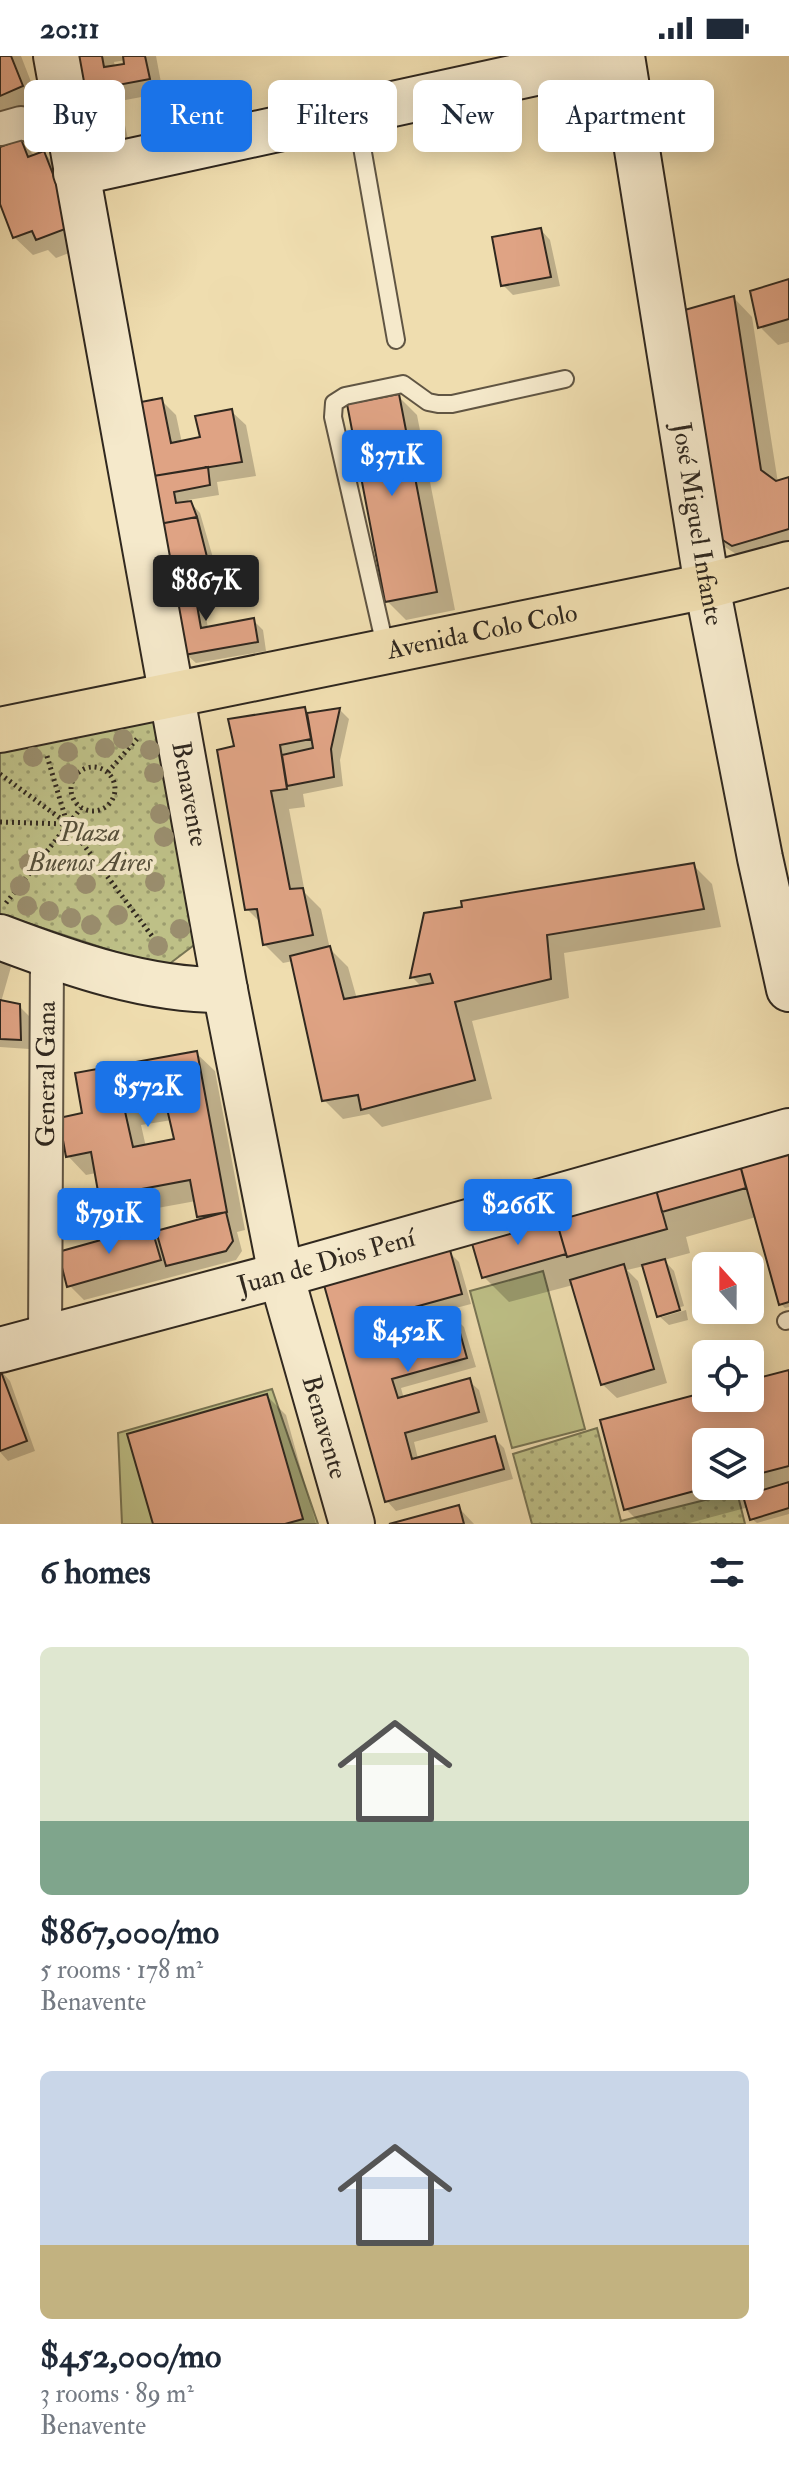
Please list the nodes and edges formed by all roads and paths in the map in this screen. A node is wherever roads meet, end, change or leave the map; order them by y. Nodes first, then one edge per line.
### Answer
1 (56, 56) edge
2 (613, 56) edge
3 (622, 56) edge
4 (397, 103) edge
5 (268, 125) edge
6 (0, 129) edge
7 (362, 152) edge
8 (73, 154) junction
9 (396, 340) dead end
10 (565, 379) dead end
11 (789, 564) edge
12 (707, 586) junction
13 (386, 652) junction
14 (173, 695) junction
15 (19, 727) edge
16 (0, 774) edge
17 (81, 808) junction
18 (0, 822) edge
19 (68, 824) junction
20 (0, 910) edge
21 (0, 937) edge
22 (47, 956) junction
23 (789, 989) edge
24 (209, 990) junction
25 (789, 1131) edge
26 (281, 1275) junction
27 (45, 1338) junction
28 (0, 1350) edge
29 (352, 1524) edge

1 - 8 street, Benavente
2 - 4 street
3 - 12 street, José Miguel Infante
5 - 8 street
6 - 8 street
7 - 9 lane
8 - 14 street, Benavente
10 - 13 lane
11 - 12 main road, Avenida Colo Colo
12 - 13 main road, Avenida Colo Colo
12 - 23 street, José Miguel Infante
13 - 14 main road, Avenida Colo Colo
14 - 15 main road, Avenida Colo Colo
14 - 24 street, Benavente
15 - 19 path
16 - 19 path
17 - 17 path
17 - 19 path
18 - 19 path
19 - 20 path
19 - 24 path
21 - 22 street
22 - 24 street
22 - 27 street, General Gana
24 - 26 street, Benavente
25 - 26 street, Juan de Dios Pení
26 - 27 street, Juan de Dios Pení
26 - 29 street, Benavente
27 - 28 street, Juan de Dios Pení

